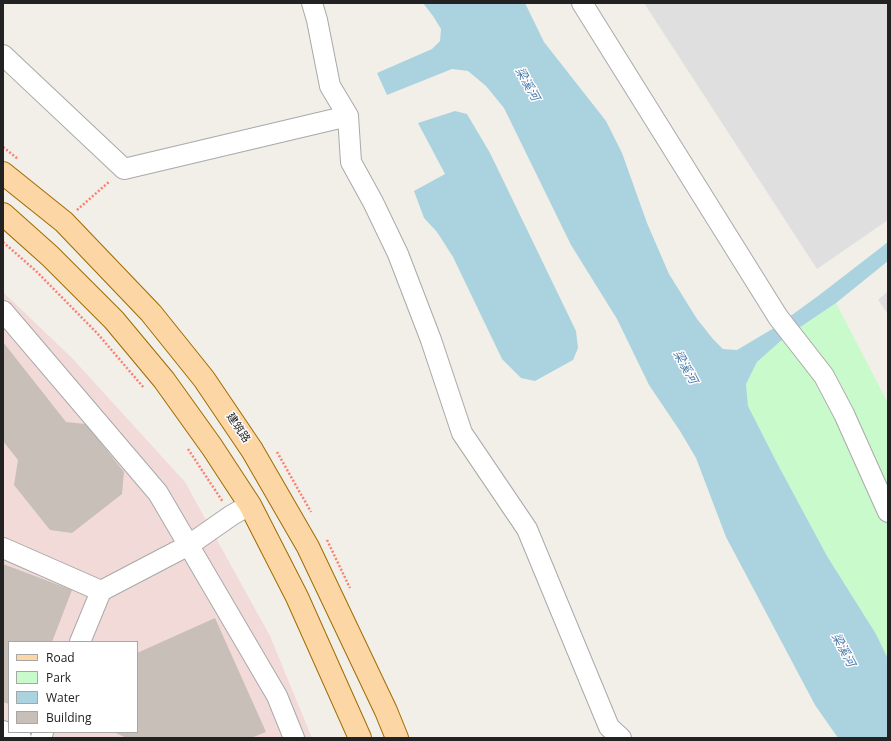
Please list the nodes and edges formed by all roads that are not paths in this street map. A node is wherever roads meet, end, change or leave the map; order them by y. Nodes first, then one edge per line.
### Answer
1 (312, 3) edge
2 (582, 3) edge
3 (3, 55) edge
4 (348, 116) junction
5 (3, 173) edge
6 (3, 214) edge
7 (3, 311) edge
8 (241, 510) junction
9 (888, 512) edge
10 (189, 545) junction
11 (3, 548) edge
12 (101, 591) junction
13 (80, 641) edge
14 (8, 733) edge
15 (21, 738) edge
16 (294, 738) edge
17 (360, 738) edge
18 (397, 738) edge
19 (621, 738) edge

1 - 4 lane
2 - 9 lane
3 - 4 lane
4 - 19 lane
5 - 18 main road, 建筑路
6 - 8 main road
7 - 10 lane
8 - 10 lane
8 - 17 main road
10 - 12 lane
10 - 16 lane
11 - 12 lane
12 - 13 lane
14 - 15 lane

